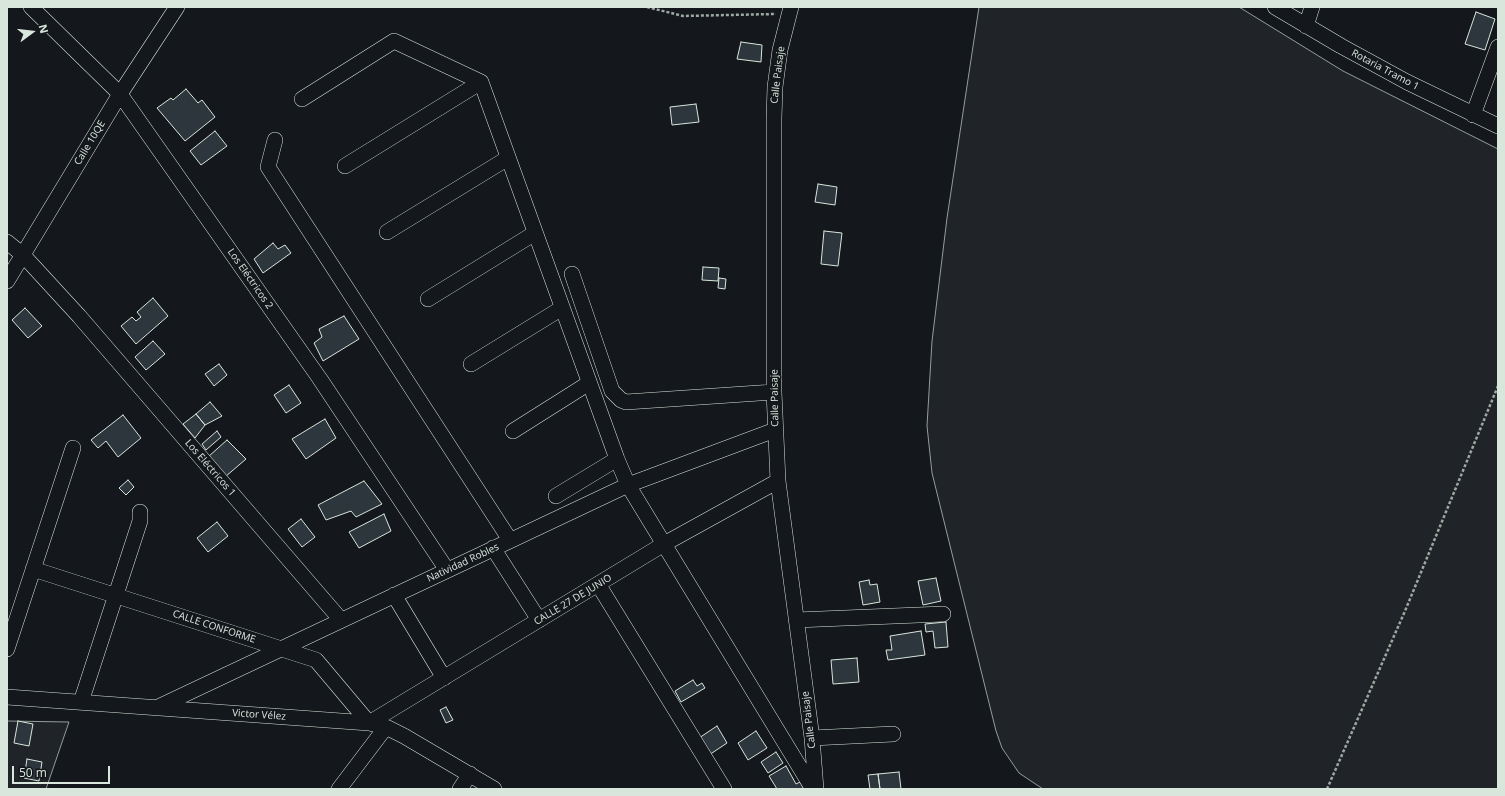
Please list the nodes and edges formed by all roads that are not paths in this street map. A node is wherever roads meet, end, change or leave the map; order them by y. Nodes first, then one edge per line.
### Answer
1 (30, 7) edge
2 (177, 7) edge
3 (1275, 7) edge
4 (1312, 7) edge
5 (789, 11) edge
6 (1306, 26) junction
7 (1498, 47) edge
8 (481, 82) junction
9 (120, 94) junction
10 (302, 99) dead end
11 (1473, 115) junction
12 (1498, 126) edge
13 (275, 140) dead end
14 (508, 158) junction
15 (345, 166) dead end
16 (387, 232) dead end
17 (535, 233) junction
18 (7, 242) edge
19 (22, 255) junction
20 (572, 274) dead end
21 (7, 281) edge
22 (428, 299) dead end
23 (562, 308) junction
24 (471, 364) dead end
25 (589, 383) junction
26 (774, 392) junction
27 (775, 430) junction
28 (513, 431) dead end
29 (73, 448) dead end
30 (617, 459) junction
31 (778, 481) junction
32 (628, 485) junction
33 (556, 496) dead end
34 (140, 512) dead end
35 (510, 540) junction
36 (664, 544) junction
37 (493, 548) junction
38 (33, 569) junction
39 (447, 570) junction
40 (598, 584) junction
41 (394, 595) junction
42 (116, 596) junction
43 (943, 614) dead end
44 (341, 620) junction
45 (539, 620) junction
46 (796, 620) junction
47 (10, 627) edge
48 (7, 649) edge
49 (280, 649) junction
50 (444, 678) junction
51 (7, 697) edge
52 (81, 702) junction
53 (156, 708) junction
54 (369, 724) junction
55 (386, 728) junction
56 (893, 734) dead end
57 (812, 738) junction
58 (470, 774) junction
59 (339, 789) edge
60 (460, 789) edge
61 (494, 789) edge
62 (724, 789) edge
63 (813, 789) edge
64 (816, 789) edge

1 - 9 street, Los Eléctricos 2
2 - 9 street, Calle 10QE
3 - 6 street, Rotaria Tramo 1
4 - 6 street
5 - 26 street, Calle Paisaje
6 - 11 street, Rotaria Tramo 1
7 - 11 street
8 - 10 street
8 - 14 street
8 - 15 street
9 - 19 street, Calle 10QE
9 - 39 street, Los Eléctricos 2
11 - 12 street, Rotaria Tramo 1
13 - 35 street
14 - 16 street
14 - 17 street
17 - 22 street
17 - 23 street
18 - 19 street, Los Eléctricos 1
19 - 21 street, Calle 10QE
19 - 44 street, Los Eléctricos 1
20 - 26 street
23 - 24 street
23 - 25 street
25 - 28 street
25 - 30 street
26 - 27 street, Calle Paisaje
27 - 31 street, Calle Paisaje
27 - 32 street, Natividad Robles
29 - 38 street
30 - 32 street
30 - 33 street
31 - 36 street, CALLE 27 DE JUNIO
31 - 46 street, Calle Paisaje
32 - 35 street, Natividad Robles
32 - 36 street
34 - 42 street
35 - 37 street, Natividad Robles
36 - 40 street, CALLE 27 DE JUNIO
36 - 63 street
37 - 39 street, Natividad Robles
37 - 45 street
38 - 42 street, CALLE CONFORME
38 - 47 street
39 - 41 street, Natividad Robles
40 - 45 street, CALLE 27 DE JUNIO
40 - 62 street
41 - 44 street, Natividad Robles
41 - 50 street
42 - 49 street, CALLE CONFORME
42 - 52 street
43 - 46 street
44 - 49 street, Natividad Robles
45 - 50 street, CALLE 27 DE JUNIO
46 - 57 street, Calle Paisaje
47 - 48 street
49 - 53 street, Natividad Robles
49 - 54 street, CALLE CONFORME
50 - 54 street, CALLE 27 DE JUNIO
51 - 52 street, Victor Vélez
52 - 53 street, Victor Vélez
53 - 54 street, Victor Vélez
54 - 55 street, Victor Vélez
55 - 58 street, Victor Vélez
55 - 59 street
56 - 57 street
57 - 64 street, Calle Paisaje
58 - 60 street
58 - 61 street, Victor Vélez

